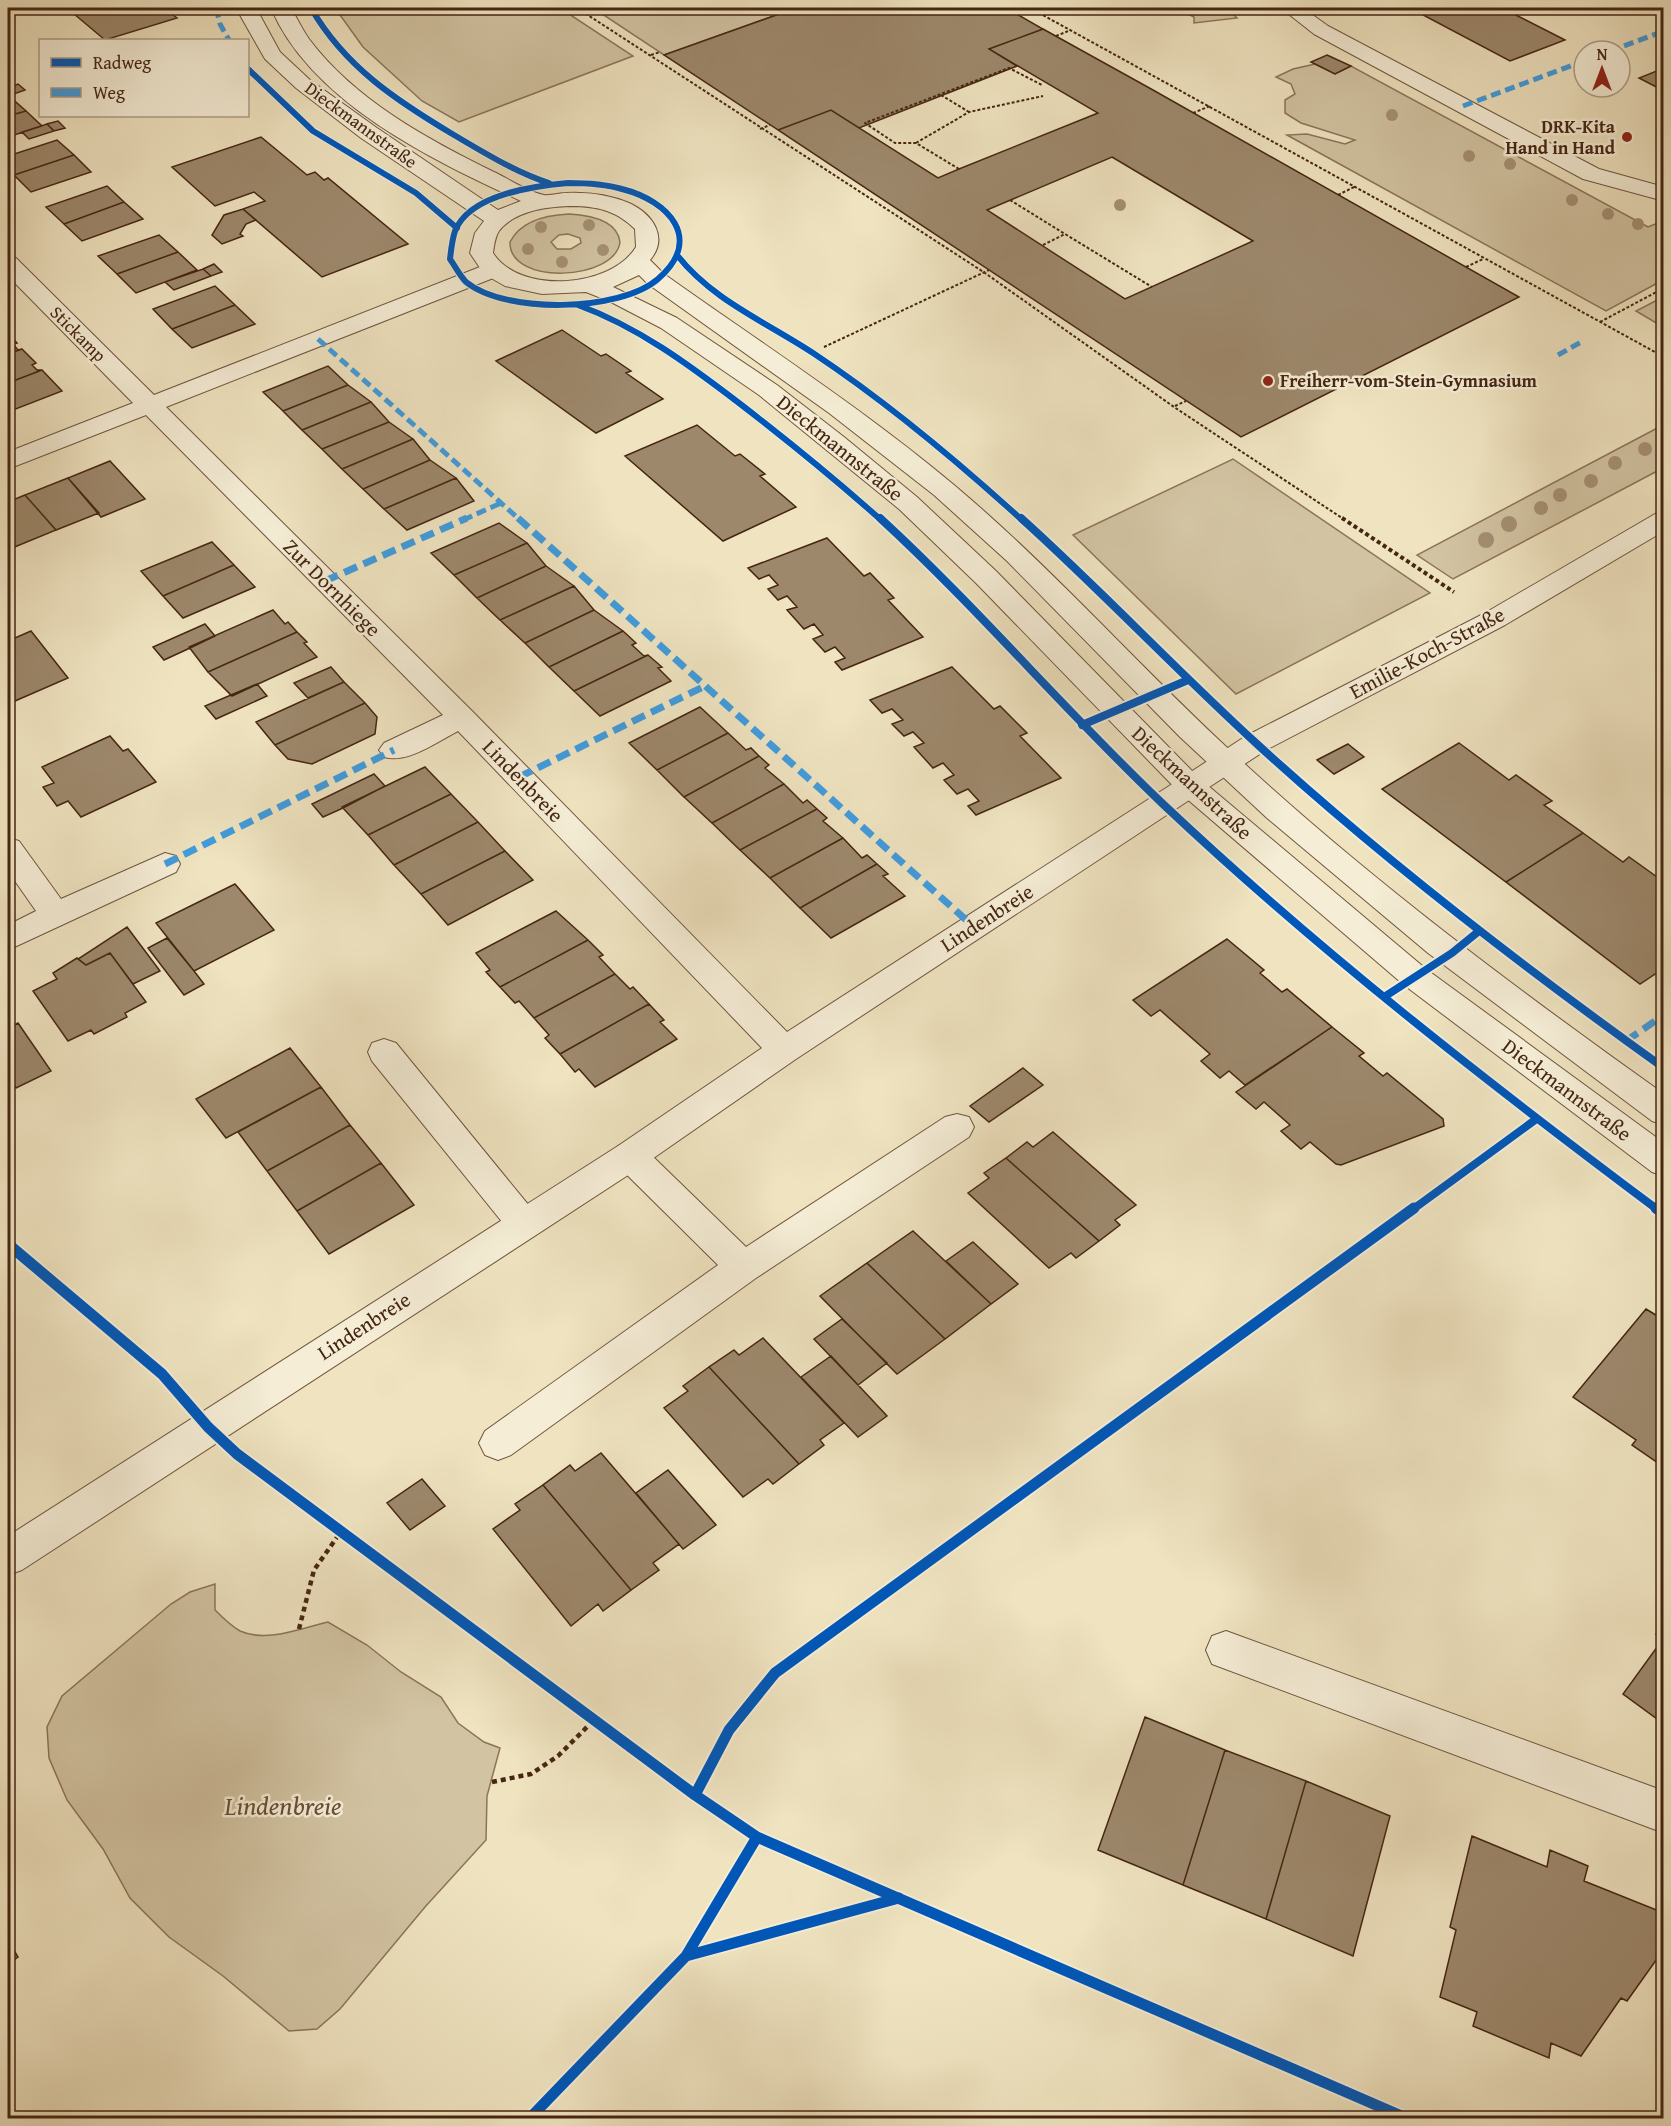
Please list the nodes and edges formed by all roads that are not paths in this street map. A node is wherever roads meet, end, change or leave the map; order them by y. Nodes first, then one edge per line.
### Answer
1 (246, 8) edge
2 (281, 8) edge
3 (1291, 8) edge
4 (1664, 194) edge
5 (541, 202) junction
6 (498, 220) junction
7 (639, 262) junction
8 (8, 263) edge
9 (493, 270) junction
10 (590, 286) junction
11 (148, 405) junction
12 (8, 461) edge
13 (1664, 520) edge
14 (462, 718) junction
15 (394, 750) dead end
16 (1225, 763) junction
17 (1190, 786) junction
18 (8, 849) edge
19 (165, 864) dead end
20 (56, 915) junction
21 (8, 938) edge
22 (784, 1050) junction
23 (384, 1052) dead end
24 (1664, 1112) edge
25 (957, 1127) dead end
26 (630, 1156) junction
27 (1664, 1162) edge
28 (523, 1223) junction
29 (743, 1267) junction
30 (498, 1443) dead end
31 (8, 1557) edge
32 (1226, 1650) dead end
33 (1664, 1812) edge

1 - 6 street, Dieckmannstraße
2 - 5 street, Dieckmannstraße
3 - 4 street
5 - 6 street, Dieckmannstraße
5 - 7 street, Dieckmannstraße
6 - 9 street, Dieckmannstraße
7 - 10 street, Dieckmannstraße
7 - 16 street, Dieckmannstraße
8 - 11 street, Stickamp
9 - 10 street, Dieckmannstraße
9 - 11 street
10 - 17 street, Dieckmannstraße
11 - 12 street
11 - 14 street, Zur Dornhiege
13 - 16 street, Emilie-Koch-Straße
14 - 15 street
14 - 22 street, Lindenbreie
16 - 17 street, Emilie-Koch-Straße
16 - 24 street, Dieckmannstraße
17 - 22 street, Lindenbreie
17 - 27 street, Dieckmannstraße
18 - 20 street
19 - 20 street
20 - 21 street
22 - 26 street, Lindenbreie
23 - 28 street
25 - 29 street
26 - 28 street, Lindenbreie
26 - 29 street
28 - 31 street, Lindenbreie
29 - 30 street
32 - 33 street

